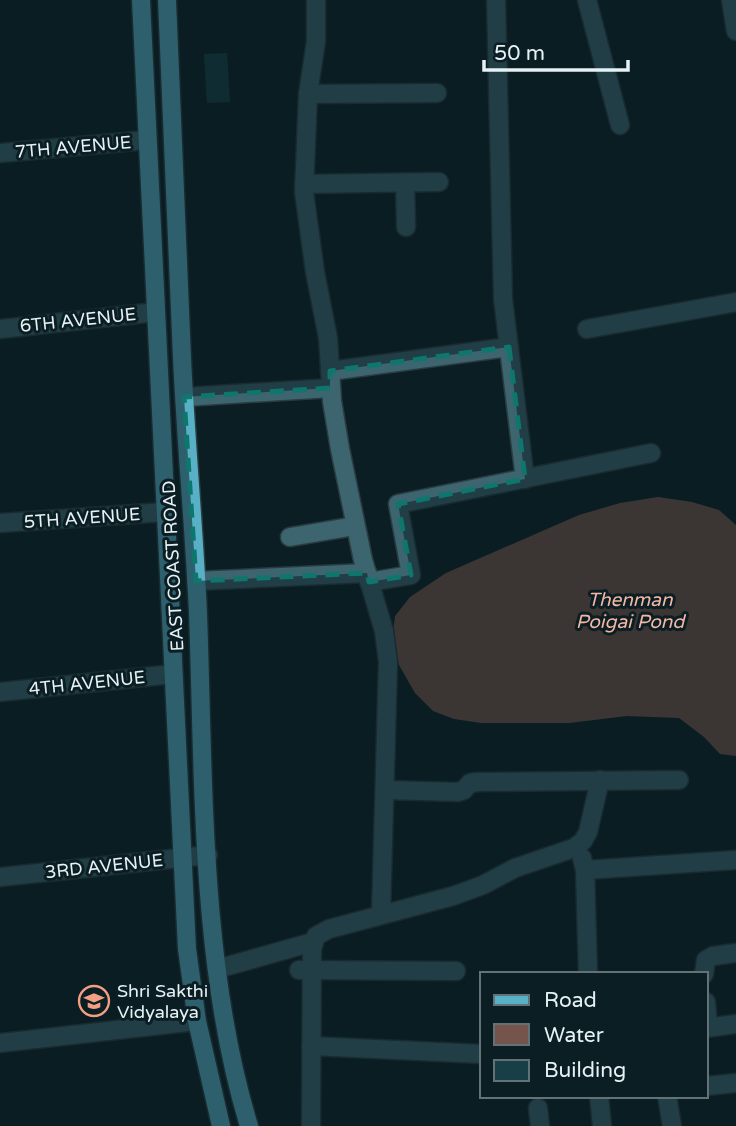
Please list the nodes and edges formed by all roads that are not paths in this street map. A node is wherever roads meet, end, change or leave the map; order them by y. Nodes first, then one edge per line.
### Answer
1 (141, 0) edge
2 (167, 0) edge
3 (316, 0) edge
4 (496, 0) edge
5 (587, 0) edge
6 (731, 0) edge
7 (736, 31) edge
8 (437, 93) dead end
9 (308, 94) junction
10 (620, 125) dead end
11 (147, 140) junction
12 (0, 153) edge
13 (439, 182) dead end
14 (405, 183) junction
15 (304, 184) junction
16 (407, 227) dead end
17 (736, 302) edge
18 (156, 312) junction
19 (0, 329) edge
20 (587, 329) dead end
21 (509, 346) junction
22 (182, 357) junction
23 (159, 358) junction
24 (330, 379) junction
25 (184, 397) junction
26 (651, 453) dead end
27 (525, 479) junction
28 (165, 512) junction
29 (0, 523) edge
30 (355, 526) junction
31 (290, 537) dead end
32 (368, 578) junction
33 (196, 581) junction
34 (173, 674) junction
35 (0, 692) edge
36 (600, 780) junction
37 (679, 780) dead end
38 (385, 790) junction
39 (579, 845) junction
40 (208, 855) junction
41 (182, 857) junction
42 (736, 860) edge
43 (585, 870) junction
44 (0, 877) edge
45 (381, 914) junction
46 (313, 942) junction
47 (736, 953) edge
48 (217, 969) junction
49 (305, 970) junction
50 (456, 971) dead end
51 (588, 972) edge
52 (704, 972) edge
53 (197, 1021) junction
54 (736, 1024) edge
55 (708, 1028) edge
56 (0, 1043) edge
57 (312, 1046) junction
58 (480, 1054) edge
59 (736, 1083) edge
60 (708, 1086) edge
61 (599, 1098) edge
62 (667, 1098) edge
63 (221, 1126) edge
64 (249, 1126) edge
65 (311, 1126) edge
66 (602, 1126) edge
67 (672, 1126) edge

1 - 11 main road, EAST COAST ROAD
2 - 22 main road, EAST COAST ROAD
3 - 9 street
4 - 21 street
5 - 10 street
6 - 7 street
8 - 9 street
9 - 15 street
11 - 12 street, 7TH AVENUE
11 - 18 main road, EAST COAST ROAD
13 - 14 street
14 - 15 street
14 - 16 street
15 - 24 street
17 - 20 street
18 - 19 street, 6TH AVENUE
18 - 23 main road, EAST COAST ROAD
21 - 24 street
21 - 27 street
22 - 23 main road
22 - 25 main road, EAST COAST ROAD
23 - 28 main road, EAST COAST ROAD
24 - 25 street
24 - 30 street
25 - 33 main road, EAST COAST ROAD
26 - 27 street
27 - 32 street
28 - 29 street, 5TH AVENUE
28 - 34 main road, EAST COAST ROAD
30 - 31 street
30 - 32 street
32 - 33 street
32 - 38 street
33 - 40 main road, EAST COAST ROAD
34 - 35 street, 4TH AVENUE
34 - 41 main road, EAST COAST ROAD
36 - 37 street
36 - 38 street
36 - 39 street
38 - 45 street
39 - 43 street
39 - 45 street
40 - 41 street, 3RD AVENUE
40 - 48 main road, EAST COAST ROAD
41 - 44 street, 3RD AVENUE
41 - 53 main road, EAST COAST ROAD
42 - 43 street
43 - 51 street
45 - 46 street
46 - 48 street
46 - 49 street
47 - 52 street
48 - 64 main road, EAST COAST ROAD
49 - 50 street
49 - 57 street
53 - 56 street
53 - 63 main road, EAST COAST ROAD
54 - 55 street
57 - 58 street
57 - 65 street
59 - 60 street
61 - 66 street
62 - 67 street

